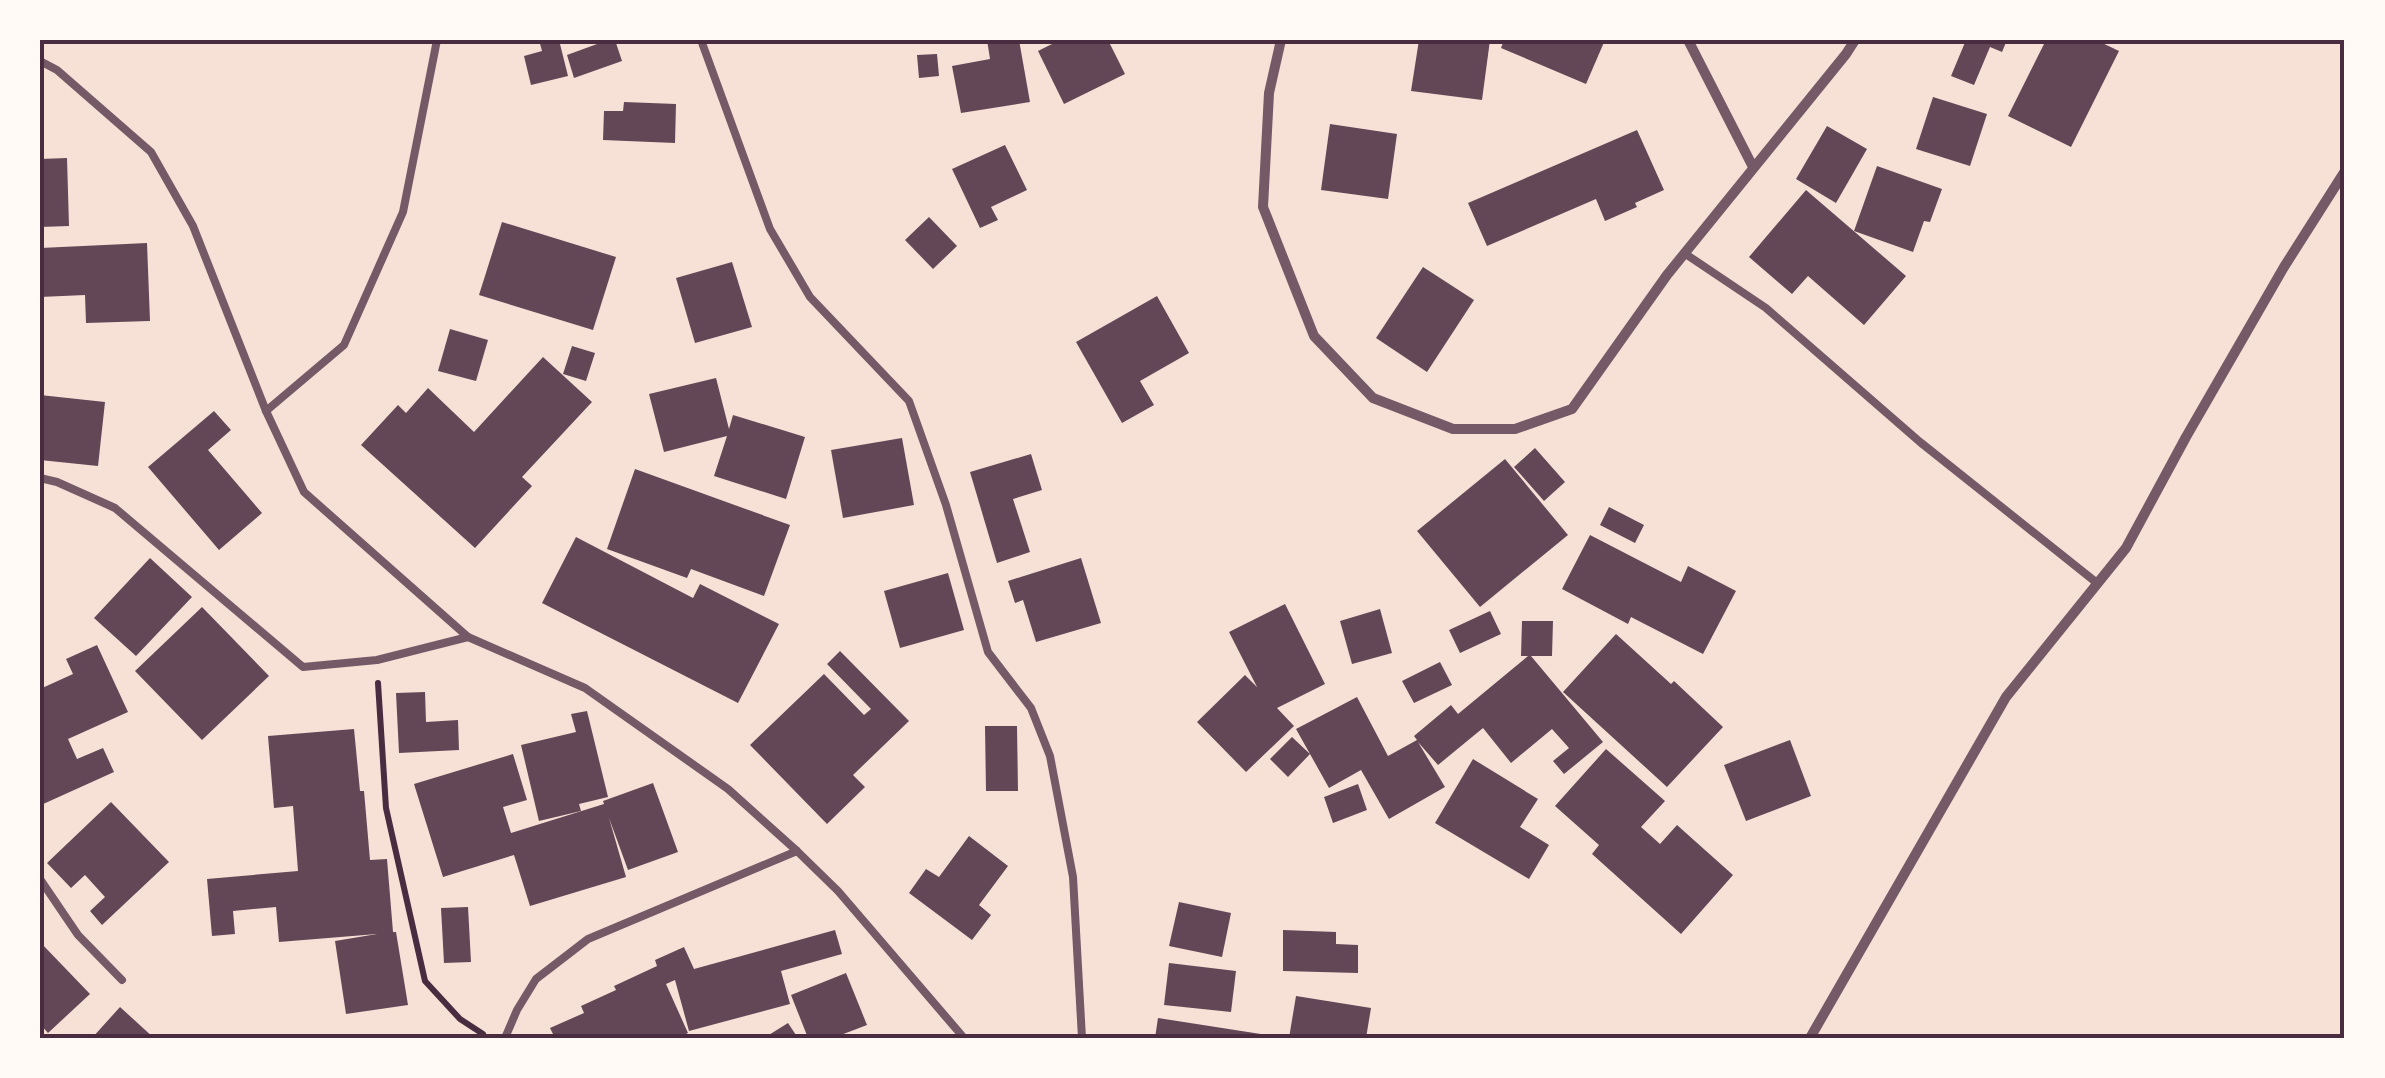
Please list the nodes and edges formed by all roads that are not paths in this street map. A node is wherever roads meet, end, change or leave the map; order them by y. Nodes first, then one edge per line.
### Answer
1 (437, 40) edge
2 (701, 40) edge
3 (1281, 40) edge
4 (1688, 40) edge
5 (1854, 40) edge
6 (40, 61) edge
7 (1753, 167) junction
8 (2345, 171) edge
9 (1684, 253) junction
10 (266, 411) junction
11 (40, 478) edge
12 (2098, 584) junction
13 (468, 637) junction
14 (797, 851) junction
15 (40, 880) edge
16 (122, 980) dead end
17 (505, 1038) edge
18 (964, 1038) edge
19 (1082, 1038) edge
20 (1810, 1038) edge

1 - 10 lane
2 - 19 lane
3 - 9 street
4 - 7 street
5 - 7 street
6 - 10 lane
7 - 9 street
8 - 12 street
9 - 12 lane
10 - 13 lane
11 - 13 lane
12 - 20 street
13 - 14 lane
14 - 17 lane
14 - 18 lane
15 - 16 lane

